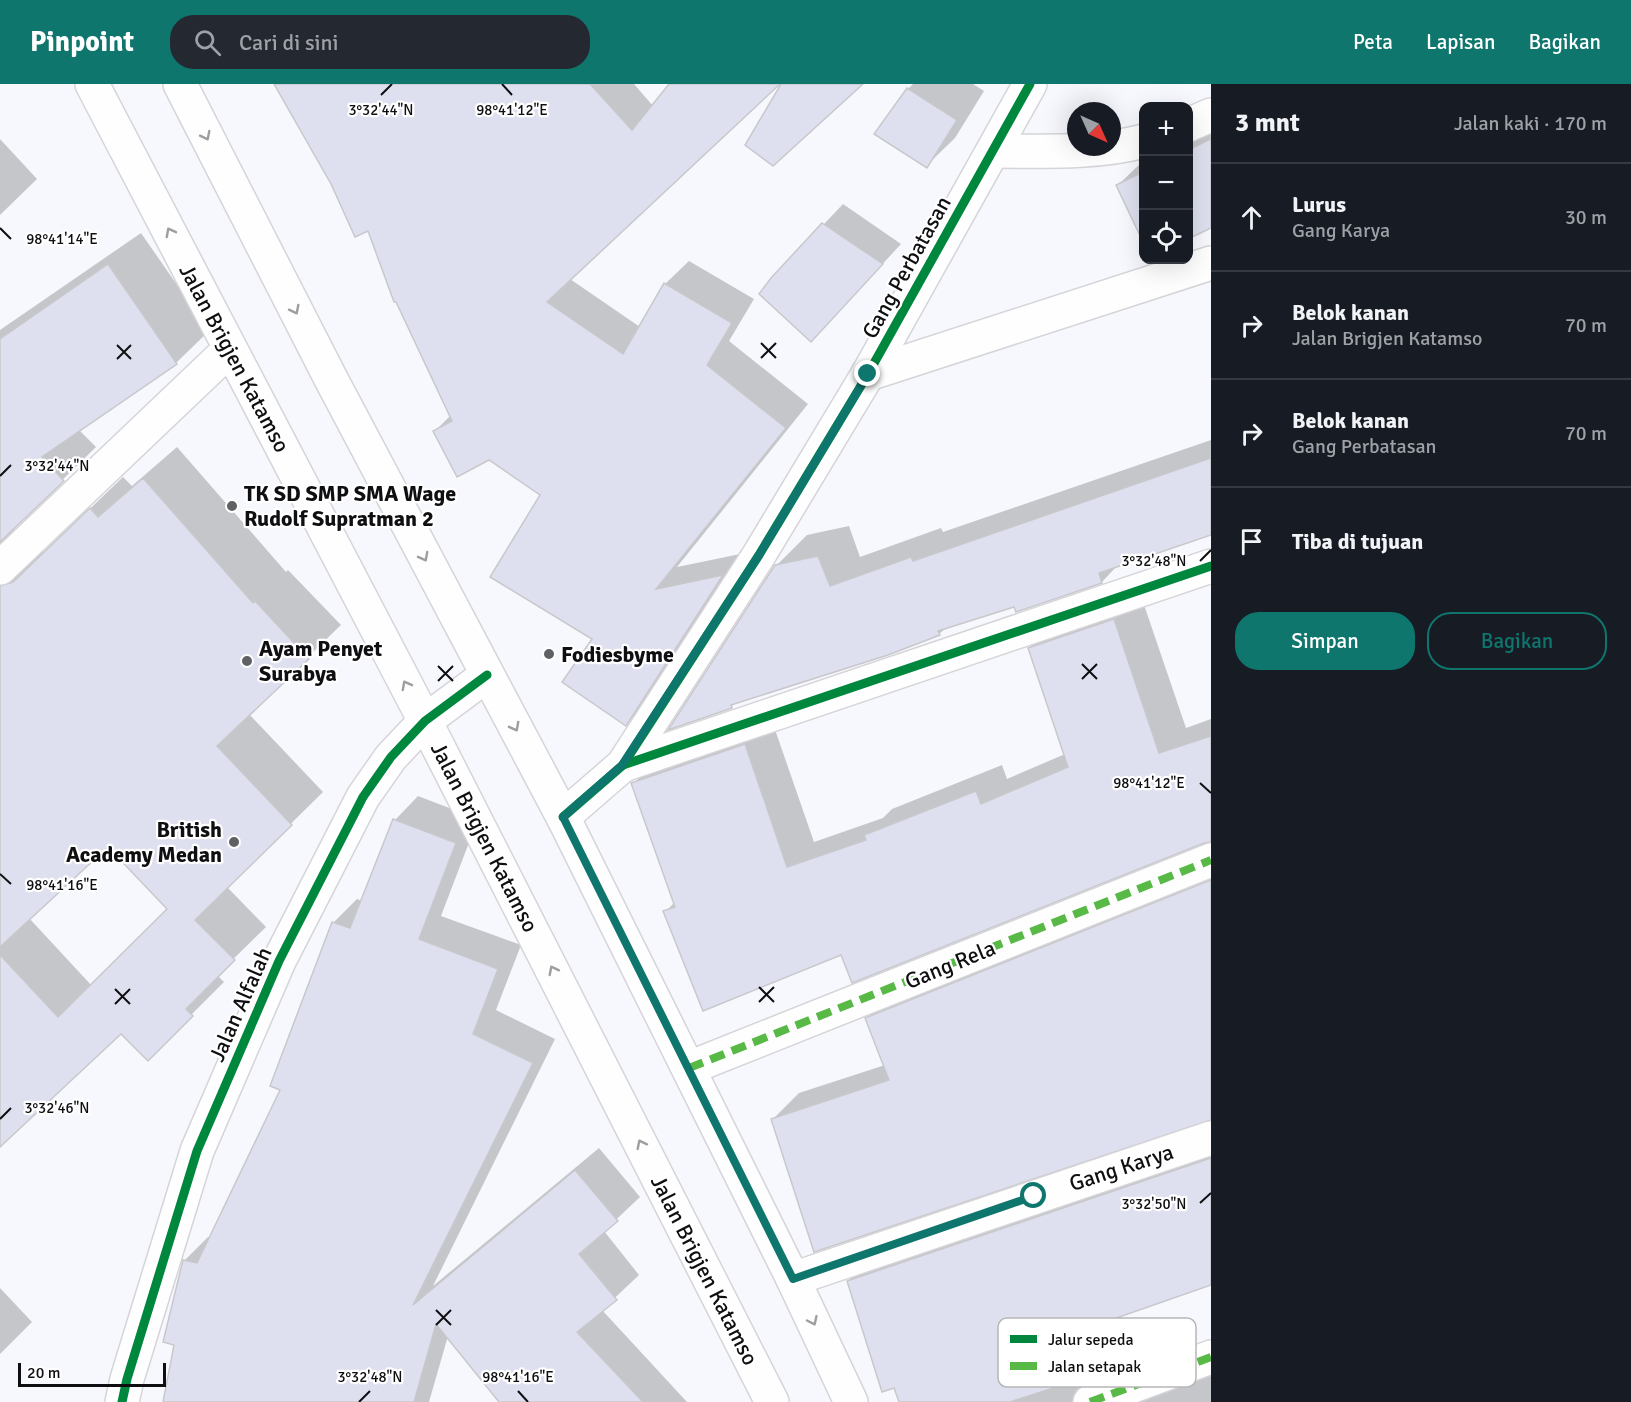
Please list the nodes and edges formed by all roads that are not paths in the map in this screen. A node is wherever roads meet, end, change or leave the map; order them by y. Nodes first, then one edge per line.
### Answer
1 (92, 84) edge
2 (180, 84) edge
3 (1030, 84) edge
4 (1211, 115) edge
5 (1193, 123) edge
6 (1139, 142) edge
7 (993, 151) junction
8 (1211, 263) edge
9 (231, 349) junction
10 (868, 374) junction
11 (1211, 566) edge
12 (0, 568) edge
13 (487, 675) junction
14 (425, 721) junction
15 (622, 765) junction
16 (563, 817) junction
17 (1211, 860) edge
18 (689, 1068) junction
19 (1211, 1138) edge
20 (793, 1279) junction
21 (1211, 1357) edge
22 (1196, 1363) edge
23 (1130, 1387) edge
24 (122, 1402) edge
25 (772, 1402) edge
26 (851, 1402) edge
27 (1090, 1402) edge

9 -> 1 street, Jalan Brigjen Katamso
2 -> 13 street
3 - 7 street, Gang Perbatasan
4 - 5 street
6 - 7 street
7 - 10 street, Gang Perbatasan
8 - 10 street
9 - 12 street
14 -> 9 street, Jalan Brigjen Katamso
10 - 15 street, Gang Perbatasan
11 - 15 street
13 - 14 street, Jalan Alfalah
13 -> 16 street
14 - 24 street, Jalan Alfalah
25 -> 14 street, Jalan Brigjen Katamso
15 - 16 street, Gang Perbatasan
16 - 18 street
17 - 18 street, Gang Rela
18 - 20 street
19 - 20 street, Gang Karya
20 -> 26 street
21 - 22 street
23 - 27 street

